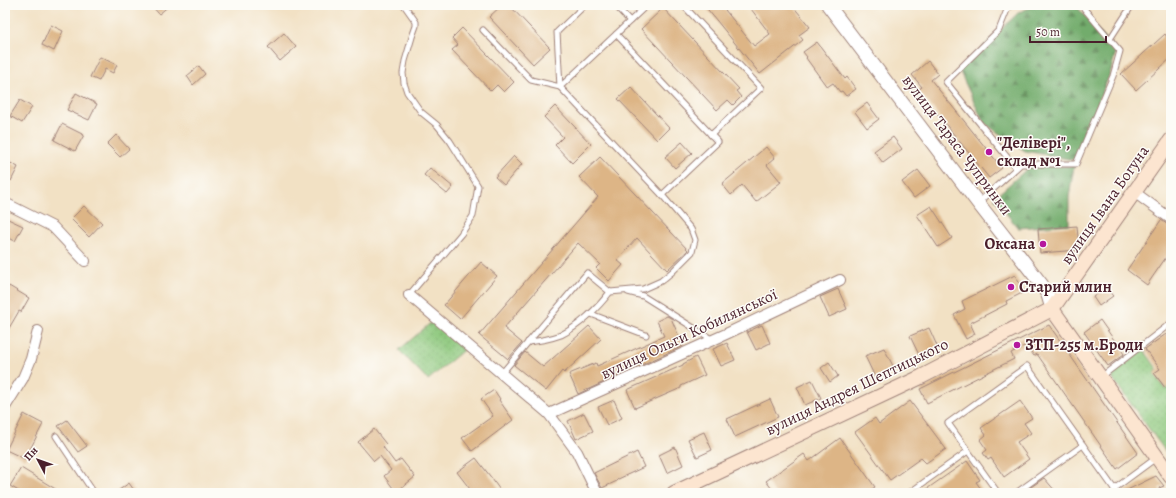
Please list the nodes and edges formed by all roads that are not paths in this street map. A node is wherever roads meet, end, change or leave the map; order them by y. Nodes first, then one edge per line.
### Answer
1 (404, 5) edge
2 (585, 5) edge
3 (615, 5) edge
4 (647, 5) edge
5 (683, 5) edge
6 (1009, 5) edge
7 (1081, 5) edge
8 (1132, 5) edge
9 (830, 7) edge
10 (630, 21) junction
11 (483, 30) dead end
12 (616, 34) junction
13 (1110, 39) junction
14 (560, 87) junction
15 (711, 135) junction
16 (1171, 140) edge
17 (1016, 168) junction
18 (1134, 192) junction
19 (662, 195) junction
20 (5, 203) edge
21 (978, 203) junction
22 (1171, 219) edge
23 (85, 260) dead end
24 (840, 280) dead end
25 (625, 291) junction
26 (610, 292) junction
27 (409, 294) joint
28 (1052, 309) junction
29 (591, 314) junction
30 (1171, 323) edge
31 (38, 331) dead end
32 (646, 335) dead end
33 (713, 340) junction
34 (528, 342) junction
35 (502, 373) junction
36 (1100, 377) junction
37 (5, 407) edge
38 (549, 414) junction
39 (56, 436) dead end
40 (1083, 445) junction
41 (968, 451) junction
42 (1157, 458) junction
43 (1171, 477) edge
44 (1115, 491) edge
45 (94, 493) edge
46 (597, 493) edge
47 (674, 493) edge
48 (909, 493) edge
49 (998, 493) edge
50 (1016, 493) edge

1 - 27 lane
2 - 14 lane
3 - 10 lane
4 - 10 lane
5 - 15 lane
6 - 17 lane
7 - 13 lane
8 - 13 lane
9 - 21 street, вулиця Тараса Чупринки
10 - 12 lane
11 - 14 lane
12 - 14 lane
12 - 15 lane
13 - 17 lane
14 - 19 lane
15 - 19 lane
16 - 18 main road, вулиця Івана Богуна
17 - 21 lane
18 - 22 street
18 - 28 main road, вулиця Івана Богуна
19 - 25 lane
20 - 23 street
21 - 28 street, вулиця Тараса Чупринки
24 - 33 street, вулиця Ольги Кобилянської
25 - 26 lane
25 - 33 lane
26 - 29 lane
26 - 34 lane
27 - 35 street
28 - 36 main road
28 - 47 main road, вулиця Андрея Шептицького
29 - 32 lane
29 - 34 lane
30 - 36 lane
31 - 37 street
33 - 38 street, вулиця Ольги Кобилянської
34 - 35 lane
35 - 38 street
36 - 42 main road
38 - 46 street
39 - 45 lane
40 - 41 lane
40 - 44 lane
40 - 50 lane
41 - 48 lane
41 - 49 lane
42 - 43 main road
42 - 44 lane

